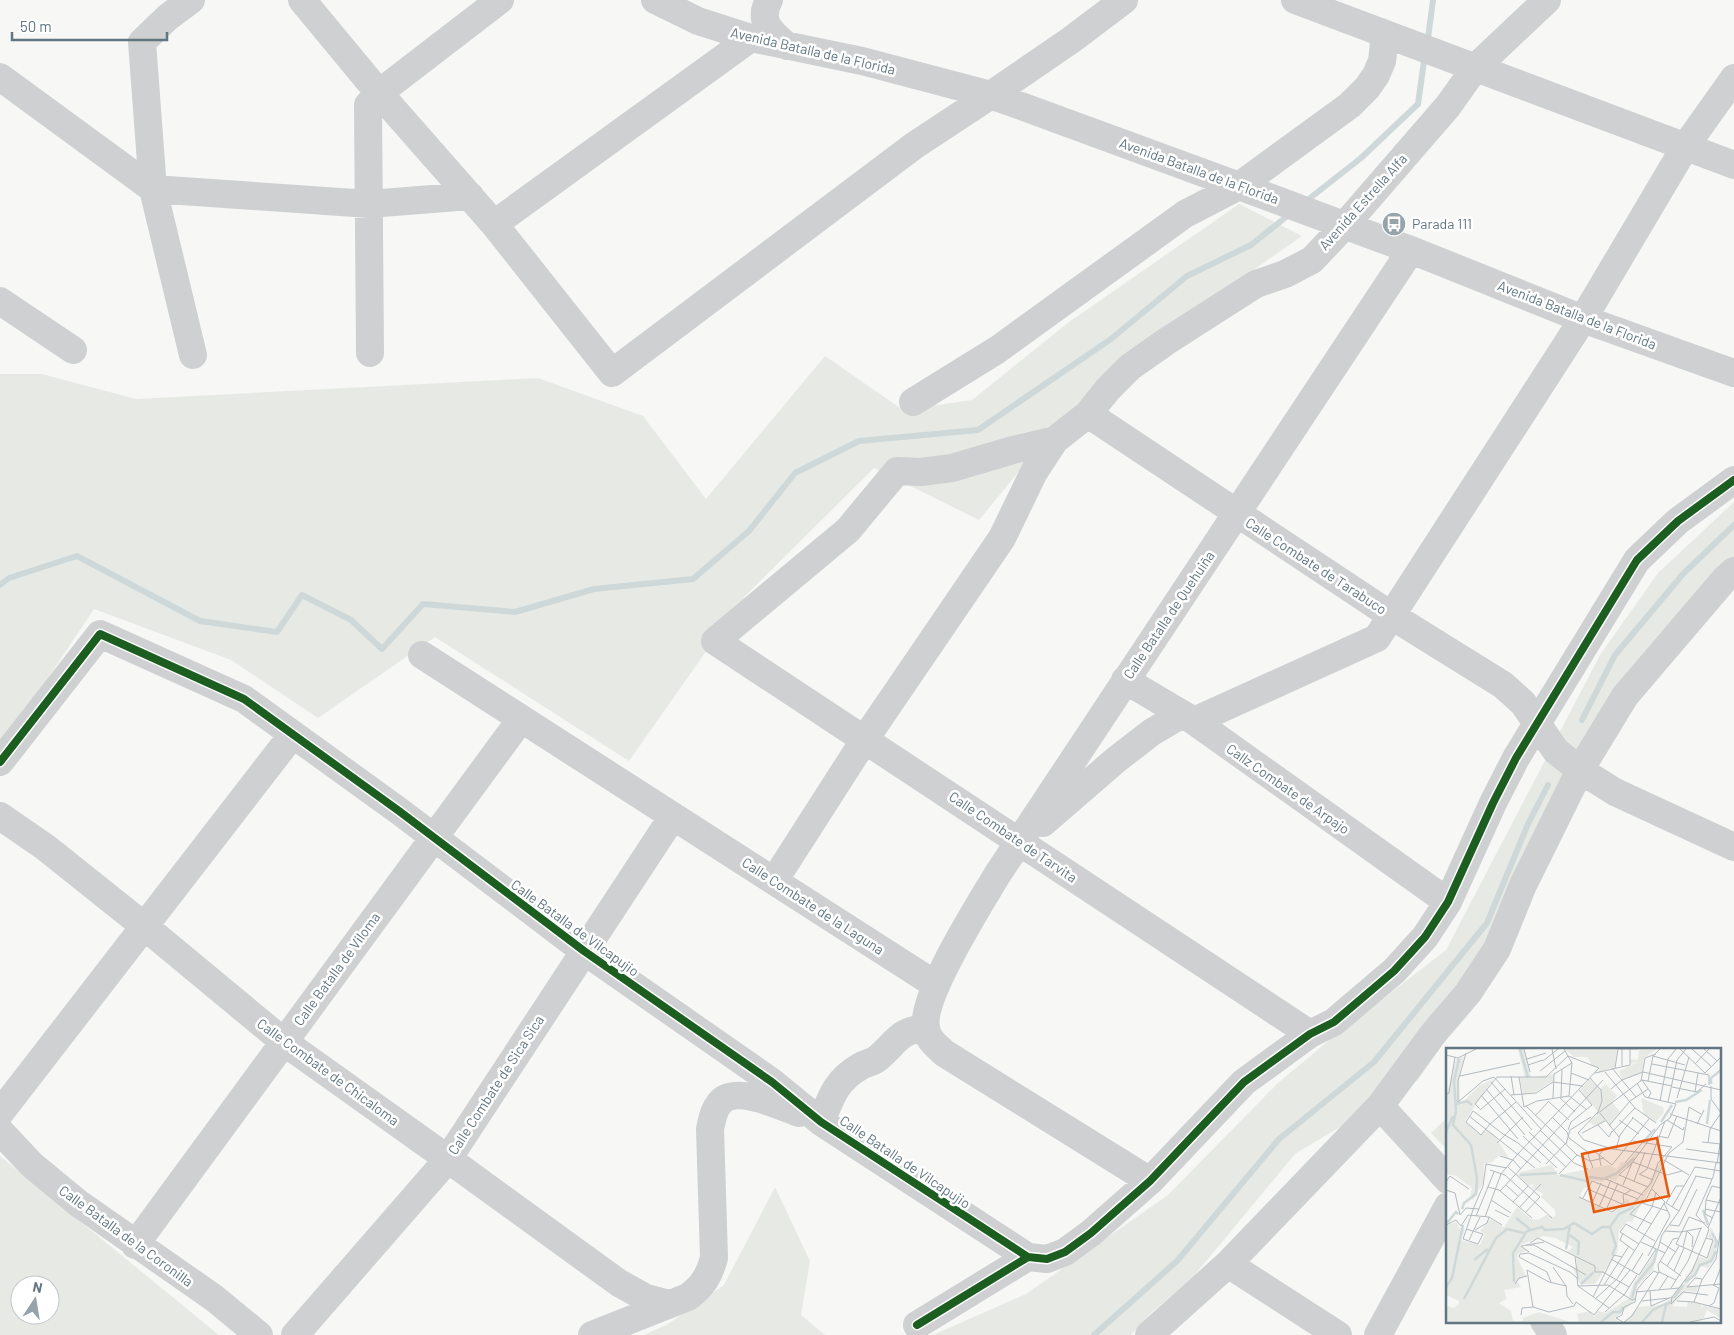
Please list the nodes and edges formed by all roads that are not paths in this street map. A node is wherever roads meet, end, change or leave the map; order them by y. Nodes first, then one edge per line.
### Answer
1 (191, 0) edge
2 (302, 0) edge
3 (500, 0) edge
4 (655, 0) edge
5 (769, 0) edge
6 (1124, 0) edge
7 (1295, 0) edge
8 (1548, 0) edge
9 (162, 8) edge
10 (1381, 32) junction
11 (751, 38) junction
12 (788, 46) junction
13 (1475, 68) junction
14 (0, 77) edge
15 (1734, 78) edge
16 (379, 92) junction
17 (991, 95) junction
18 (1686, 146) junction
19 (1734, 165) edge
20 (1239, 186) junction
21 (153, 188) junction
22 (470, 196) junction
23 (369, 204) junction
24 (494, 224) junction
25 (1345, 226) junction
26 (1411, 250) junction
27 (0, 301) edge
28 (1583, 319) junction
29 (73, 350) dead end
30 (370, 353) dead end
31 (193, 355) dead end
32 (1734, 374) edge
33 (913, 402) dead end
34 (1088, 414) junction
35 (1056, 440) junction
36 (1734, 480) edge
37 (1237, 514) junction
38 (1734, 571) edge
39 (1392, 616) junction
40 (422, 655) dead end
41 (1125, 680) junction
42 (1188, 718) junction
43 (522, 719) junction
44 (1538, 724) junction
45 (292, 734) junction
46 (865, 739) junction
47 (0, 762) edge
48 (1580, 770) junction
49 (0, 816) edge
50 (673, 816) junction
51 (434, 838) junction
52 (1021, 842) junction
53 (1734, 847) edge
54 (774, 881) junction
55 (1448, 902) junction
56 (144, 926) junction
57 (584, 952) junction
58 (936, 985) junction
59 (926, 1027) junction
60 (1310, 1034) junction
61 (284, 1042) junction
62 (1380, 1106) junction
63 (0, 1113) edge
64 (821, 1122) junction
65 (0, 1131) edge
66 (448, 1158) junction
67 (1446, 1178) edge
68 (1150, 1181) junction
69 (1446, 1210) edge
70 (135, 1244) junction
71 (1028, 1257) junction
72 (1228, 1264) junction
73 (670, 1304) junction
74 (1545, 1322) edge
75 (917, 1325) dead end
76 (258, 1335) edge
77 (296, 1335) edge
78 (592, 1335) edge
79 (1149, 1335) edge
80 (1338, 1335) edge
81 (1378, 1335) edge
82 (1553, 1335) edge

1 - 9 street
2 - 16 street
3 - 16 street
4 - 11 street, Avenida Batalla de la Florida
5 - 12 street
6 - 17 street
7 - 10 street
8 - 13 street, Avenida Estrella Alfa
9 - 21 street
10 - 13 street
10 - 20 street
11 - 12 street, Avenida Batalla de la Florida
11 - 24 street
12 - 17 street, Avenida Batalla de la Florida
13 - 18 street
13 - 25 street, Avenida Estrella Alfa
14 - 21 street
15 - 18 street
16 - 22 street
16 - 23 street
17 - 20 street, Avenida Batalla de la Florida
17 - 24 street
18 - 19 street
18 - 28 street
20 - 25 street, Avenida Batalla de la Florida
20 - 33 street
21 - 23 street
21 - 31 street
22 - 23 street
22 - 24 street
23 - 30 street
25 - 26 street, Avenida Batalla de la Florida
25 - 34 street, Avenida Estrella Alfa
26 - 28 street, Avenida Batalla de la Florida
26 - 37 street, Calle Batalla de Quehuiña
27 - 29 street
28 - 32 street, Avenida Batalla de la Florida
28 - 39 street
34 - 35 street, Avenida Estrella Alfa
34 - 37 street, Calle Combate de Tarabuco
35 - 46 street
35 - 46 street, Calle Combate de Tarvita
36 - 44 street
37 - 39 street, Calle Combate de Tarabuco
37 - 41 street, Calle Batalla de Quehuiña
38 - 48 street
39 - 42 street
39 - 44 street, Calle Combate de Tarabuco
40 - 43 street, Calle Combate de la Laguna
41 - 42 street, Callz Combate de Arpajo
41 - 52 street, Calle Batalla de Quehuiña
42 - 52 street
42 - 55 street, Callz Combate de Arpajo
43 - 50 street, Calle Combate de la Laguna
43 - 51 street, Calle Batalla de Viloma
44 - 48 street, Calle Combate de Tarabuco
44 - 55 street
45 - 47 street, Calle Batalla de Vilcapujio
45 - 51 street, Calle Batalla de Vilcapujio
45 - 56 street
46 - 52 street, Calle Combate de Tarvita
46 - 54 street
48 - 53 street, Calle Combate de Tarabuco
48 - 62 street
49 - 56 street, Calle Combate de Chicaloma
50 - 54 street, Calle Combate de la Laguna
50 - 57 street, Calle Combate de Sica Sica
51 - 57 street, Calle Batalla de Vilcapujio
51 - 61 street, Calle Batalla de Viloma
52 - 58 street, Calle Batalla de Quehuiña
52 - 60 street, Calle Combate de Tarvita
54 - 58 street, Calle Combate de la Laguna
55 - 60 street
56 - 61 street, Calle Combate de Chicaloma
56 - 63 street
57 - 64 street, Calle Batalla de Vilcapujio
57 - 66 street, Calle Combate de Sica Sica
58 - 59 street
59 - 64 street
59 - 68 street
60 - 68 street
61 - 66 street, Calle Combate de Chicaloma
61 - 70 street, Calle Batalla de Viloma
62 - 67 street
62 - 72 street
64 - 71 street, Calle Batalla de Vilcapujio
64 - 73 street
65 - 70 street, Calle Batalla de la Coronilla
66 - 73 street, Calle Combate de Chicaloma
66 - 77 street, Calle Combate de Sica Sica
68 - 71 street
69 - 81 street
70 - 76 street, Calle Batalla de la Coronilla
71 - 75 street
72 - 79 street
72 - 80 street
73 - 78 street
74 - 82 street

